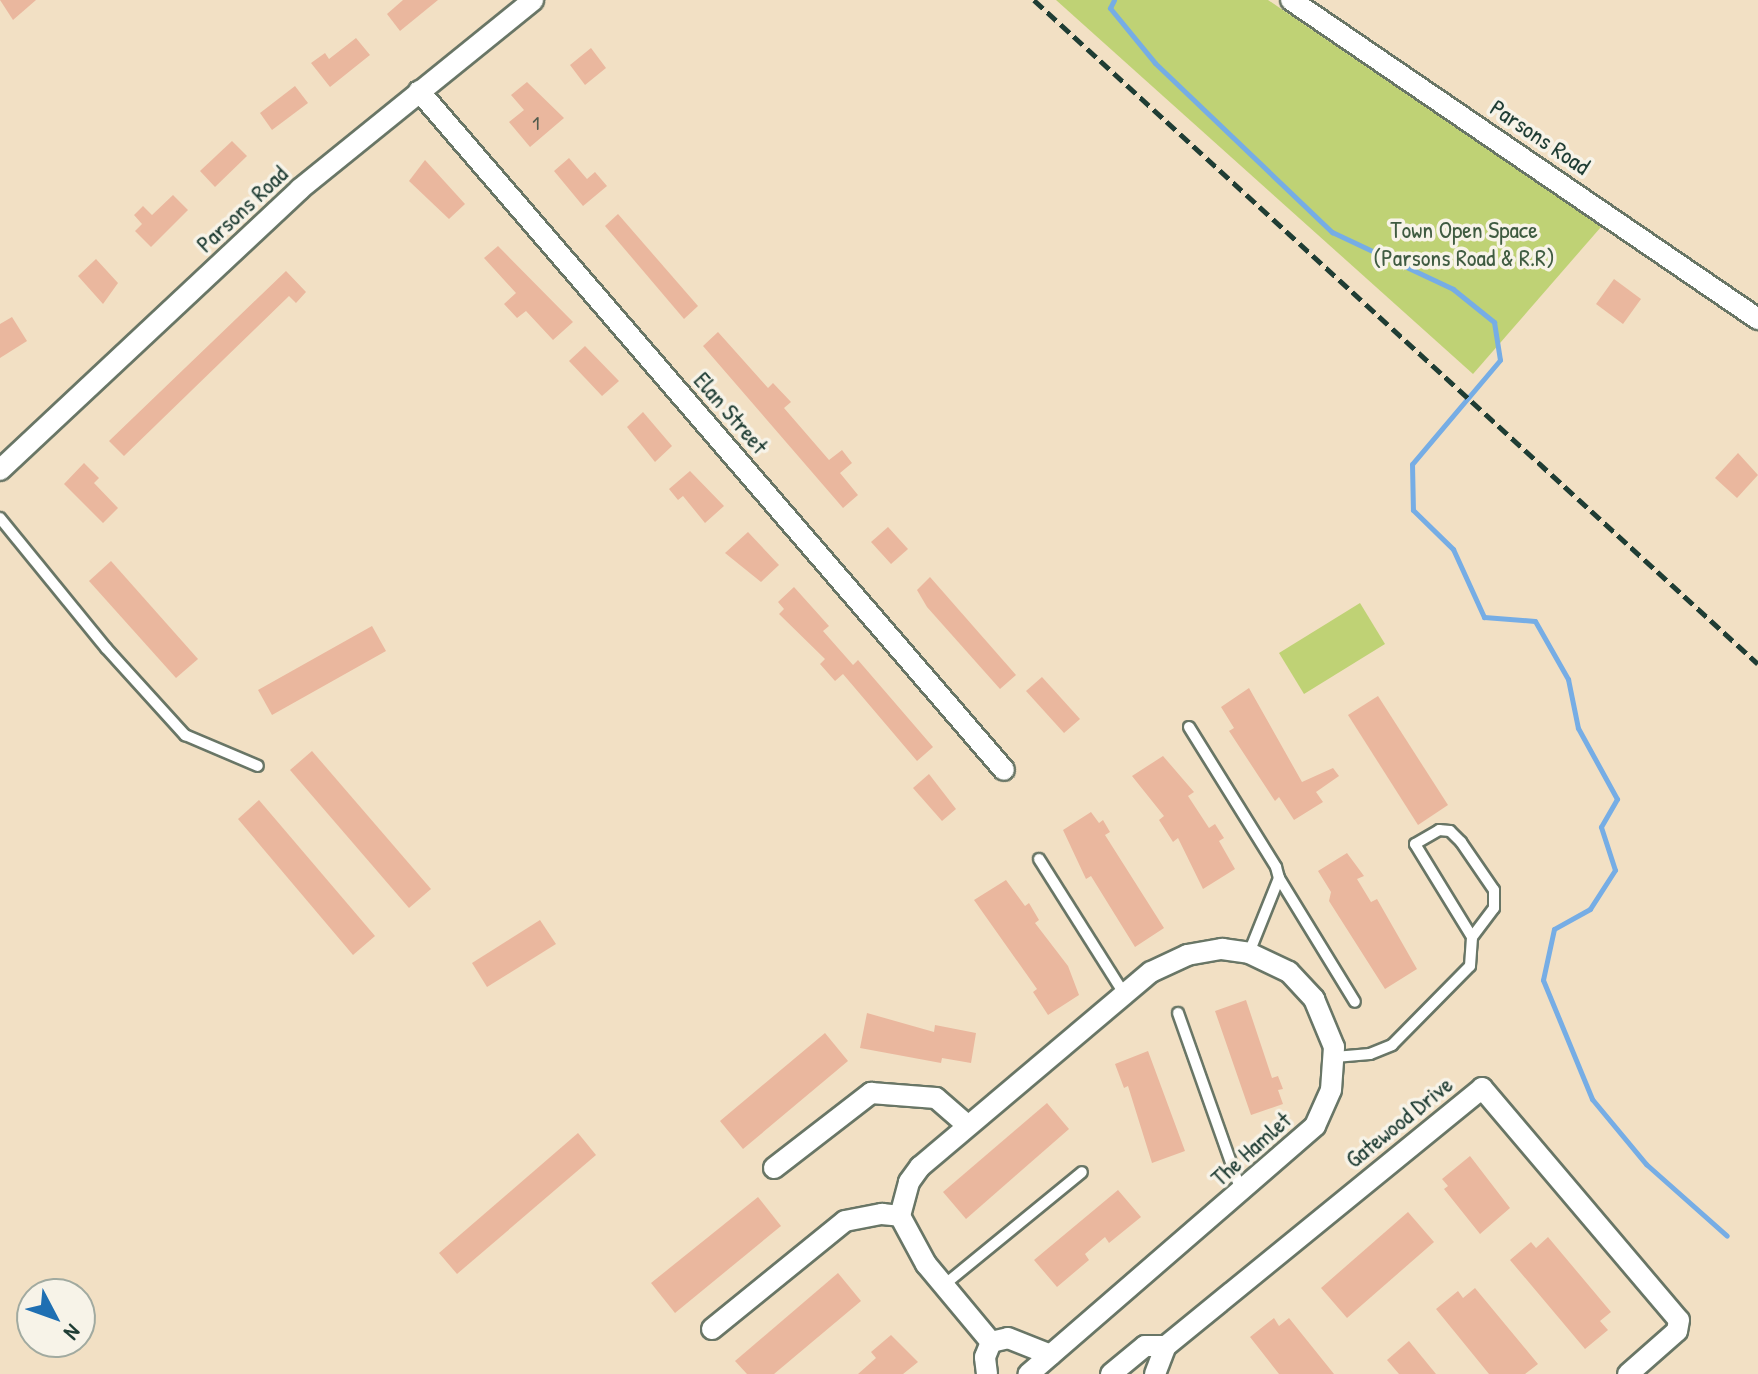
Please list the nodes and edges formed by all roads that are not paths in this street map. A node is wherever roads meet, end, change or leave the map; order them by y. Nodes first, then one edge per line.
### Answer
1 (533, 0) edge
2 (1291, 0) edge
3 (419, 91) junction
4 (1758, 319) edge
5 (0, 470) edge
6 (0, 518) edge
7 (1189, 727) dead end
8 (258, 766) dead end
9 (1004, 770) dead end
10 (1039, 859) dead end
11 (1279, 878) junction
12 (1472, 937) junction
13 (1249, 953) junction
14 (1125, 995) junction
15 (1355, 1002) dead end
16 (1178, 1013) dead end
17 (1335, 1057) junction
18 (966, 1124) junction
19 (774, 1168) dead end
20 (1082, 1172) dead end
21 (1242, 1192) junction
22 (900, 1216) junction
23 (944, 1285) junction
24 (712, 1329) dead end
25 (991, 1342) junction
26 (1166, 1346) junction
27 (1051, 1355) junction
28 (987, 1374) edge
29 (1029, 1374) edge
30 (1111, 1374) edge
31 (1155, 1374) edge
32 (1628, 1374) edge

1 - 3 street, Parsons Road
2 - 4 street, Parsons Road
3 - 5 street, Parsons Road
3 - 9 street, Elan Street
6 - 8 lane
7 - 11 lane
10 - 14 lane
11 - 13 lane
11 - 15 lane
12 - 12 lane
12 - 17 lane
13 - 14 street, The Hamlet
13 - 17 street, The Hamlet
14 - 18 street, The Hamlet
16 - 21 lane
17 - 21 street, The Hamlet
18 - 19 street
18 - 22 street, The Hamlet
20 - 23 lane
21 - 27 street, The Hamlet
22 - 23 street
22 - 24 street
23 - 25 street
25 - 27 street
25 - 28 street
26 - 30 street, Gatewood Drive
26 - 31 street, Gatewood Drive
26 - 32 street, Gatewood Drive
27 - 29 street, The Hamlet

